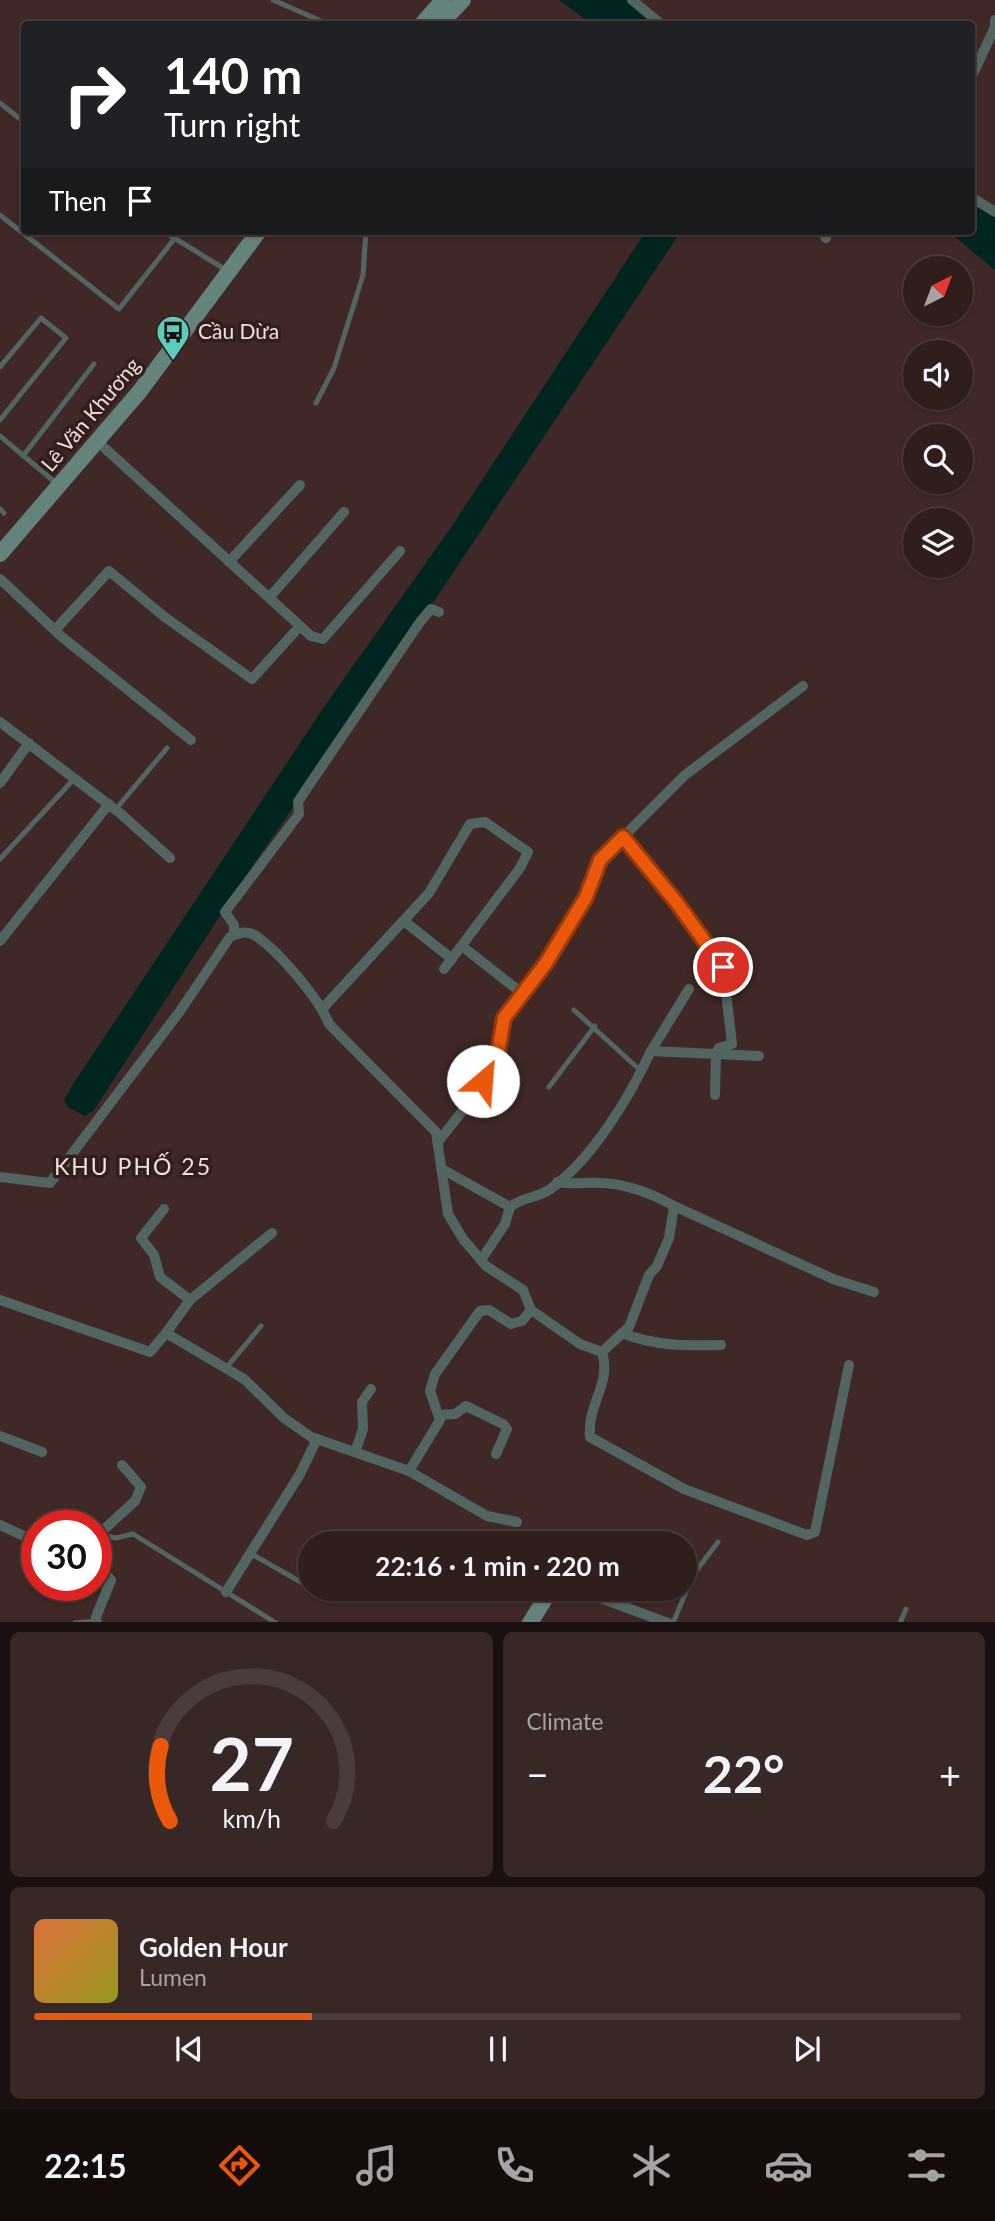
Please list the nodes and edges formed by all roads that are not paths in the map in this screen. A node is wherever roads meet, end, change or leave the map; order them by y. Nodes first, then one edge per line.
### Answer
1 (273, 0) edge
2 (443, 0) edge
3 (632, 0) edge
4 (461, 2) edge
5 (995, 20) edge
6 (321, 21) edge
7 (425, 21) edge
8 (443, 21) edge
9 (657, 21) edge
10 (995, 27) edge
11 (975, 70) edge
12 (0, 103) edge
13 (21, 120) edge
14 (975, 200) edge
15 (995, 212) edge
16 (0, 215) edge
17 (21, 232) edge
18 (25, 235) edge
19 (170, 235) edge
20 (256, 235) edge
21 (366, 235) edge
22 (175, 238) junction
23 (229, 271) junction
24 (94, 364) dead end
25 (0, 367) edge
26 (316, 404) dead end
27 (0, 420) edge
28 (0, 436) edge
29 (97, 441) junction
30 (23, 456) junction
31 (59, 485) junction
32 (300, 485) dead end
33 (344, 512) dead end
34 (400, 551) dead end
35 (0, 554) edge
36 (229, 562) junction
37 (0, 579) edge
38 (269, 597) junction
39 (439, 612) dead end
40 (300, 626) junction
41 (55, 630) junction
42 (803, 686) dead end
43 (0, 722) edge
44 (191, 740) dead end
45 (29, 743) junction
46 (167, 748) dead end
47 (75, 778) junction
48 (0, 783) edge
49 (113, 807) junction
50 (623, 837) junction
51 (170, 858) dead end
52 (0, 859) edge
53 (404, 921) junction
54 (234, 935) junction
55 (0, 941) edge
56 (462, 946) junction
57 (452, 959) junction
58 (444, 969) dead end
59 (689, 989) dead end
60 (523, 994) junction
61 (323, 1008) junction
62 (574, 1010) dead end
63 (595, 1026) junction
64 (650, 1051) junction
65 (716, 1053) junction
66 (759, 1056) dead end
67 (641, 1071) junction
68 (549, 1087) dead end
69 (715, 1095) dead end
70 (438, 1142) junction
71 (442, 1169) junction
72 (0, 1177) edge
73 (557, 1182) junction
74 (674, 1206) junction
75 (510, 1207) junction
76 (164, 1209) dead end
77 (272, 1233) dead end
78 (481, 1260) junction
79 (874, 1292) dead end
80 (0, 1300) edge
81 (190, 1300) junction
82 (531, 1310) junction
83 (261, 1325) dead end
84 (166, 1333) junction
85 (622, 1334) junction
86 (721, 1345) dead end
87 (602, 1352) junction
88 (849, 1365) dead end
89 (226, 1368) junction
90 (371, 1390) dead end
91 (439, 1415) junction
92 (0, 1436) edge
93 (317, 1439) junction
94 (43, 1452) dead end
95 (355, 1452) junction
96 (496, 1454) dead end
97 (122, 1465) dead end
98 (409, 1471) junction
99 (112, 1521) edge
100 (517, 1522) dead end
101 (0, 1525) edge
102 (21, 1535) edge
103 (112, 1537) edge
104 (718, 1542) dead end
105 (250, 1553) junction
106 (298, 1580) edge
107 (226, 1592) junction
108 (104, 1601) edge
109 (542, 1601) edge
110 (610, 1601) edge
111 (906, 1609) dead end
112 (75, 1622) edge
113 (97, 1622) edge
114 (276, 1622) edge
115 (530, 1622) edge
116 (670, 1622) edge
117 (900, 1622) edge

1 - 6 lane
2 - 7 main road
3 - 9 street
4 - 8 main road
5 - 10 street
10 - 11 street
12 - 13 lane
14 - 15 street
16 - 17 lane
18 - 22 lane
19 - 22 lane
20 - 23 main road, Lê Văn Khương
21 - 26 lane
22 - 23 lane
23 - 29 main road, Lê Văn Khương
24 - 30 lane
25 - 27 lane
28 - 30 lane
29 - 31 main road, Lê Văn Khương
29 - 36 street
30 - 31 lane
31 - 35 main road, Lê Văn Khương
32 - 36 street
33 - 38 street
34 - 40 street
36 - 38 street
37 - 41 street
38 - 40 street
39 - 54 street
40 - 41 street
41 - 44 street
42 - 50 street
43 - 45 street
45 - 47 street
45 - 48 street
46 - 49 lane
47 - 49 street
47 - 52 lane
49 - 51 street
49 - 55 street
50 - 60 street
50 - 65 street
53 - 56 street
53 - 57 street
53 - 61 street
54 - 61 street
54 - 72 street
56 - 57 street
56 - 60 street
57 - 58 street
59 - 64 street
60 - 70 street
61 - 70 street
62 - 63 lane
63 - 67 lane
63 - 68 lane
64 - 65 street
64 - 67 street
65 - 66 street
65 - 69 street
67 - 73 street
70 - 71 street
71 - 75 street
71 - 78 street
73 - 74 street
73 - 75 street
74 - 79 street
74 - 85 street
75 - 78 street
76 - 81 street
77 - 81 street
78 - 82 street
80 - 84 street
81 - 84 street
82 - 87 street
82 - 91 street
83 - 89 lane
84 - 89 street
85 - 86 street
85 - 87 street
87 - 88 street
89 - 93 street
90 - 95 street
91 - 96 street
91 - 98 street
92 - 94 street
93 - 95 street
93 - 105 street
95 - 98 street
97 - 99 street
98 - 100 street
101 - 102 street
103 - 107 lane
104 - 116 lane
105 - 106 lane
105 - 107 street
107 - 114 lane
108 - 113 street
109 - 115 main road
110 - 116 street
111 - 117 lane
112 - 113 lane

